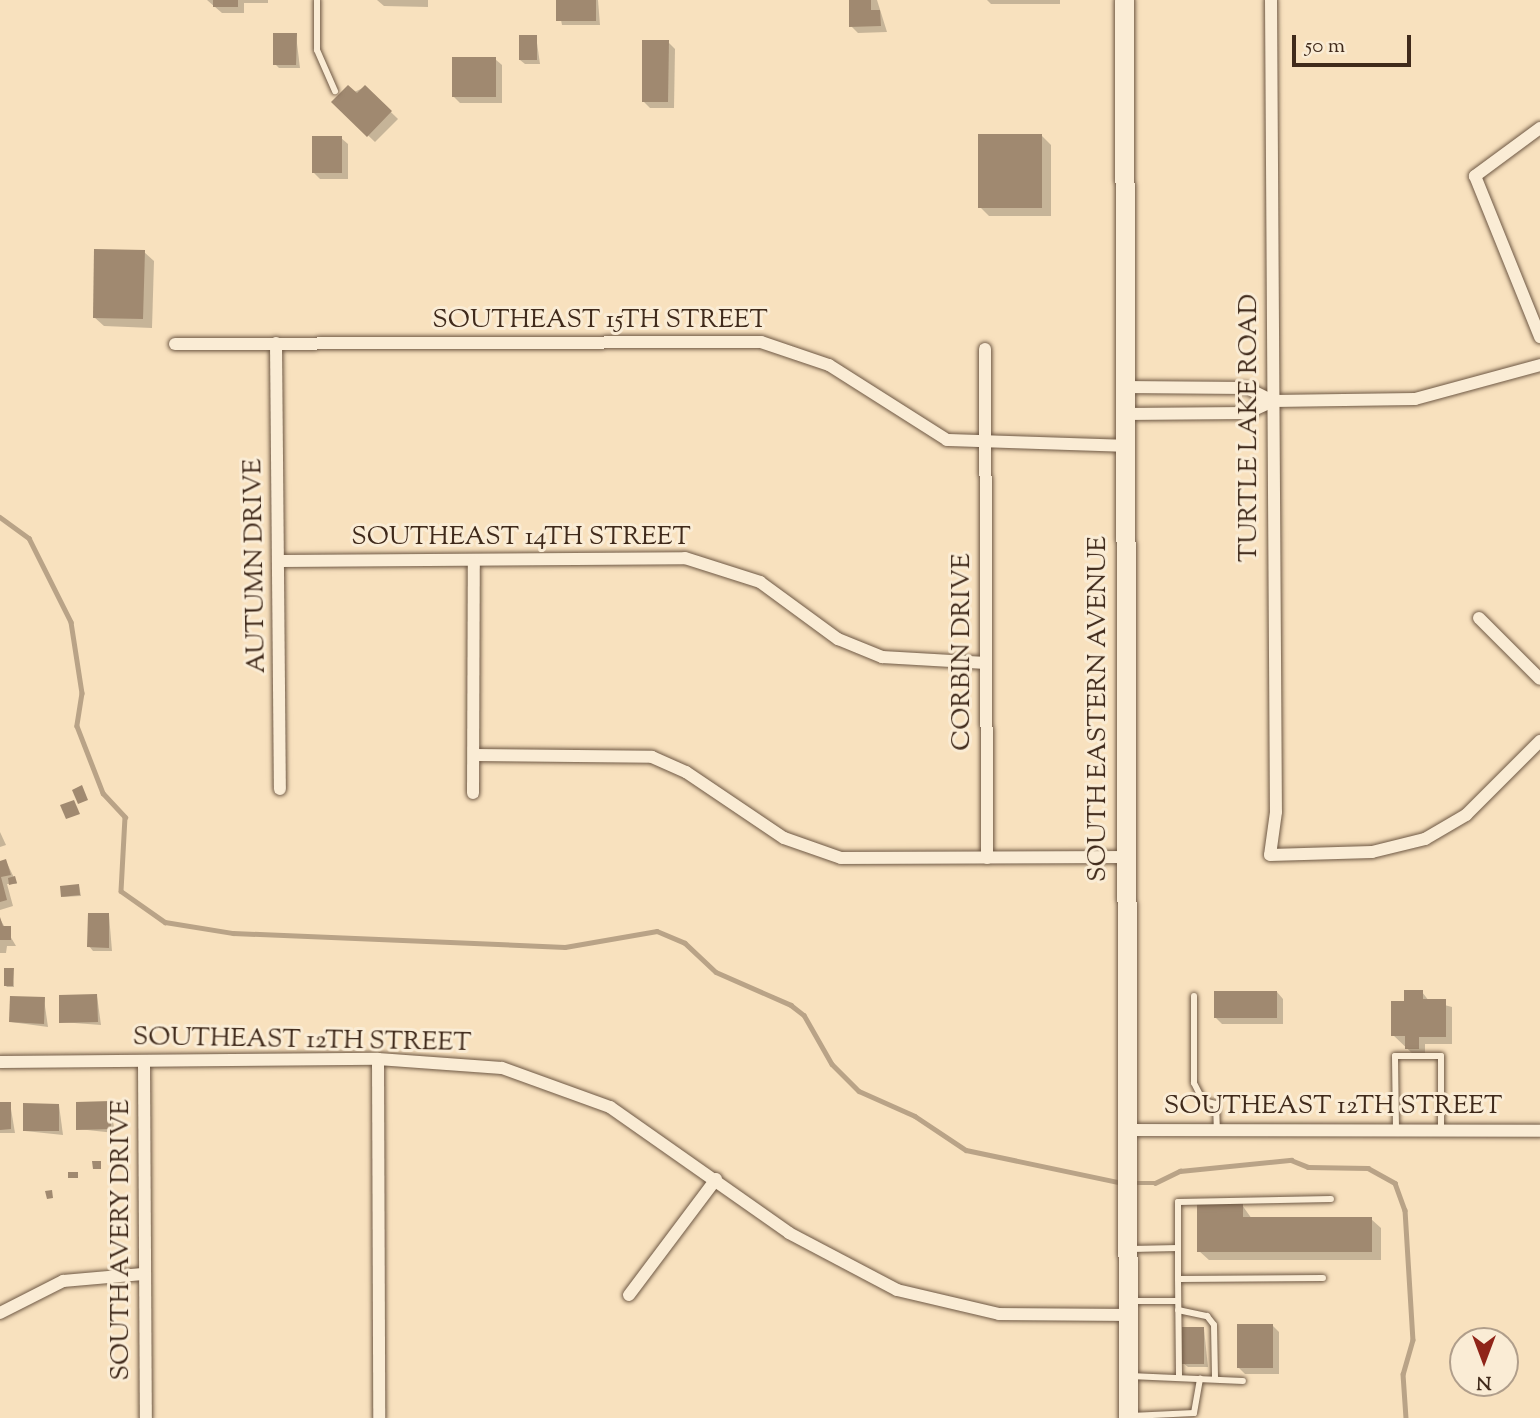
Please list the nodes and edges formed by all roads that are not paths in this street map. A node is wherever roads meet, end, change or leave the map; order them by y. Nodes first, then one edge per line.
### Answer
1 (317, 0) edge
2 (1124, 0) edge
3 (1270, 0) edge
4 (335, 91) dead end
5 (1540, 128) edge
6 (1540, 337) edge
7 (276, 343) junction
8 (175, 344) dead end
9 (985, 349) dead end
10 (1540, 365) edge
11 (1123, 387) junction
12 (1273, 401) junction
13 (1124, 414) junction
14 (985, 445) junction
15 (1124, 446) junction
16 (281, 561) junction
17 (474, 561) junction
18 (1479, 618) dead end
19 (986, 663) junction
20 (1540, 679) edge
21 (1540, 741) edge
22 (475, 754) junction
23 (280, 789) dead end
24 (473, 793) dead end
25 (987, 858) junction
26 (1126, 858) junction
27 (1194, 996) dead end
28 (378, 1059) junction
29 (0, 1062) edge
30 (144, 1062) junction
31 (1396, 1129) junction
32 (1126, 1130) junction
33 (1217, 1130) junction
34 (1441, 1130) junction
35 (1540, 1131) edge
36 (716, 1179) junction
37 (1331, 1199) dead end
38 (1178, 1248) junction
39 (1127, 1249) junction
40 (143, 1274) junction
41 (1323, 1278) dead end
42 (1178, 1279) junction
43 (629, 1295) dead end
44 (1178, 1301) junction
45 (1127, 1308) junction
46 (1178, 1310) junction
47 (0, 1313) edge
48 (1128, 1376) junction
49 (1179, 1378) junction
50 (1200, 1379) junction
51 (1214, 1379) junction
52 (1243, 1381) dead end
53 (1128, 1417) edge
54 (146, 1418) edge
55 (379, 1418) edge

1 - 4 lane
2 - 11 main road, SOUTH EASTERN AVENUE
3 - 12 street, TURTLE LAKE ROAD
5 - 6 street
7 - 8 street, SOUTHEAST 15TH STREET
7 - 14 street, SOUTHEAST 15TH STREET
7 - 16 street, AUTUMN DRIVE
9 - 14 street, CORBIN DRIVE
10 - 12 street
11 - 12 street
11 - 13 main road, SOUTH EASTERN AVENUE
12 - 13 street
12 - 21 street, TURTLE LAKE ROAD
13 - 15 main road, SOUTH EASTERN AVENUE
14 - 15 street, SOUTHEAST 15TH STREET
14 - 19 street, CORBIN DRIVE
15 - 26 main road, SOUTH EASTERN AVENUE
16 - 17 street, SOUTHEAST 14TH STREET
16 - 23 street, AUTUMN DRIVE
17 - 19 street, SOUTHEAST 14TH STREET
17 - 22 street
18 - 20 street
19 - 25 street, CORBIN DRIVE
22 - 24 street
22 - 25 street
25 - 26 street
26 - 32 main road, SOUTH EASTERN AVENUE
27 - 33 lane
28 - 30 street, SOUTHEAST 12TH STREET
28 - 36 street, SOUTHEAST 12TH STREET
28 - 55 street
29 - 30 street, SOUTHEAST 12TH STREET
30 - 40 street, SOUTH AVERY DRIVE
31 - 33 street, SOUTHEAST 12TH STREET
31 - 34 street, SOUTHEAST 12TH STREET
31 - 34 lane
32 - 33 street, SOUTHEAST 12TH STREET
32 - 39 main road, SOUTH EASTERN AVENUE
34 - 35 street, SOUTHEAST 12TH STREET
36 - 43 street
36 - 45 street, SOUTHEAST 12TH STREET
37 - 38 lane
38 - 39 lane
38 - 42 lane
39 - 45 main road, SOUTH EASTERN AVENUE
40 - 47 street
40 - 54 street, SOUTH AVERY DRIVE
41 - 42 lane
42 - 44 lane
44 - 45 lane
44 - 46 lane
45 - 48 main road, SOUTH EASTERN AVENUE
46 - 49 lane
46 - 51 lane
48 - 49 lane
48 - 53 main road, SOUTH EASTERN AVENUE
49 - 50 lane
50 - 51 lane
50 - 53 lane
51 - 52 lane

